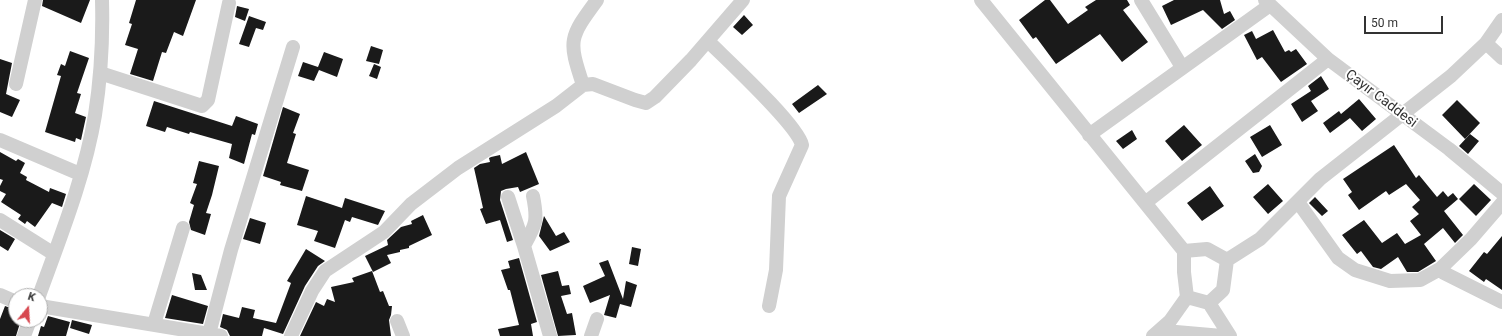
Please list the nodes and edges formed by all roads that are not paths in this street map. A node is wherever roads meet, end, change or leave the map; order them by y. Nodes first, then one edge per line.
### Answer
1 (35, 0) edge
2 (102, 0) edge
3 (597, 0) edge
4 (742, 0) edge
5 (981, 0) edge
6 (1141, 0) edge
7 (229, 3) dead end
8 (1267, 3) edge
9 (1502, 20) edge
10 (708, 42) junction
11 (1486, 43) junction
12 (293, 47) dead end
13 (1502, 58) edge
14 (1328, 59) junction
15 (1182, 67) junction
16 (100, 73) junction
17 (16, 84) dead end
18 (583, 85) junction
19 (1402, 116) junction
20 (1089, 135) junction
21 (0, 140) edge
22 (80, 174) junction
23 (1502, 193) edge
24 (533, 196) dead end
25 (508, 197) dead end
26 (1298, 202) junction
27 (1145, 203) junction
28 (1502, 203) edge
29 (0, 220) edge
30 (183, 228) dead end
31 (524, 246) junction
32 (1184, 251) junction
33 (54, 254) junction
34 (1227, 260) junction
35 (1440, 268) junction
36 (42, 288) edge
37 (1187, 298) junction
38 (1502, 302) edge
39 (1209, 303) junction
40 (769, 306) dead end
41 (48, 307) edge
42 (597, 319) dead end
43 (398, 321) dead end
44 (154, 324) junction
45 (215, 335) edge
46 (291, 336) edge
47 (403, 336) edge
48 (550, 336) edge
49 (591, 336) edge
50 (1153, 336) edge
51 (1222, 336) edge
52 (1230, 336) edge

1 - 17 street
2 - 16 street
3 - 18 street
4 - 10 street
5 - 20 street
6 - 15 street
7 - 16 street
8 - 14 street, Çayır Caddesi
8 - 15 street
9 - 11 street
10 - 18 street
10 - 40 street
11 - 13 street
11 - 19 street
12 - 45 street
14 - 19 street, Çayır Caddesi
14 - 27 street
15 - 20 street
16 - 22 street
18 - 46 street
19 - 23 street, Çayır Caddesi
19 - 26 street
20 - 27 street
21 - 22 street
22 - 33 street
24 - 31 street
25 - 31 street
26 - 34 street
26 - 35 street
27 - 32 street
28 - 35 street
29 - 33 street
30 - 44 street
31 - 48 street
32 - 34 street
32 - 37 street
33 - 36 street
34 - 39 street
35 - 38 street
37 - 39 street
37 - 50 street
39 - 52 street
41 - 44 street
42 - 49 street
43 - 47 street
44 - 45 street
50 - 51 street

